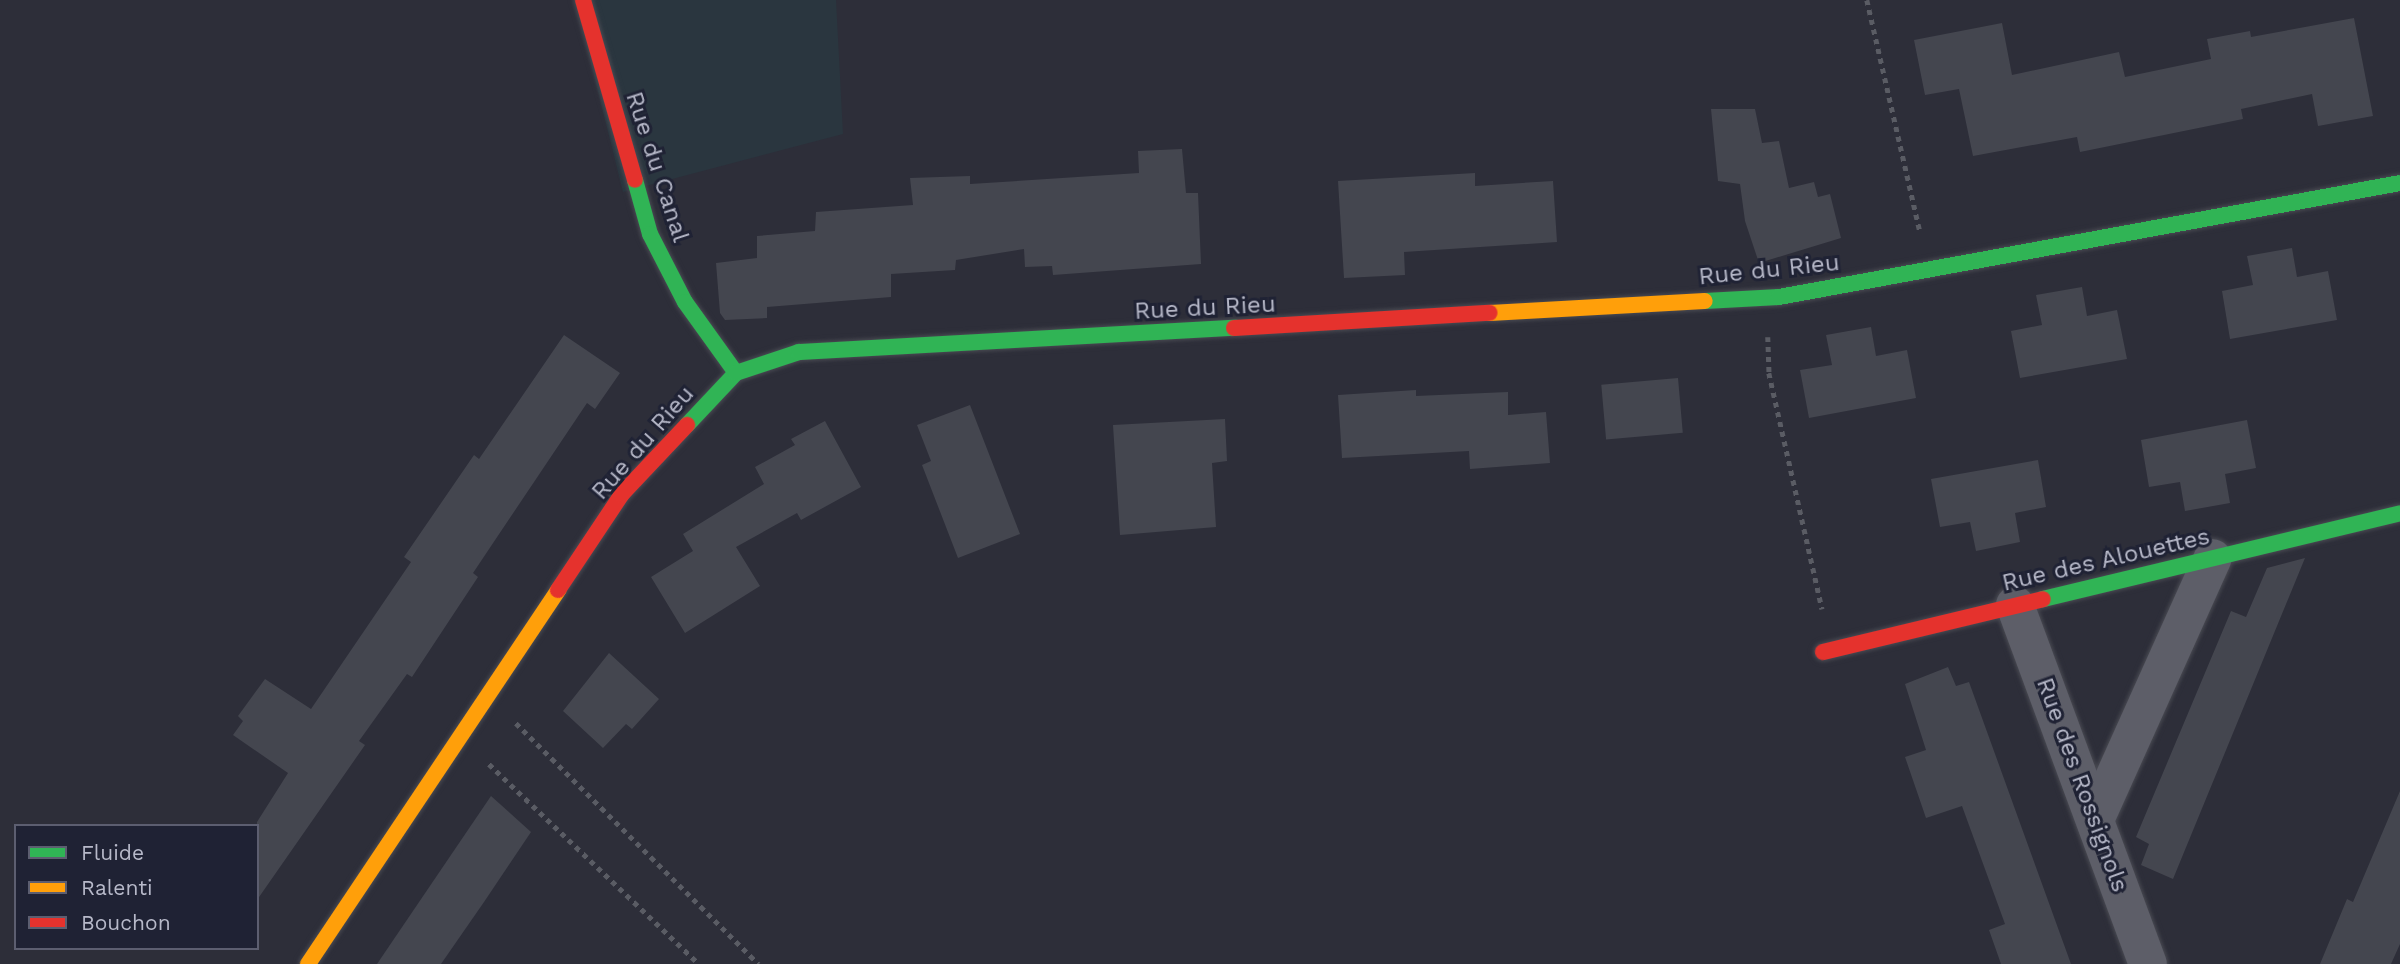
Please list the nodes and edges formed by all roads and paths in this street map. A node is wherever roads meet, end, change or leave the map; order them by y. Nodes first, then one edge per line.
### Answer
1 (583, 0) edge
2 (1867, 0) edge
3 (2400, 183) edge
4 (1929, 271) junction
5 (1767, 298) junction
6 (736, 373) junction
7 (2400, 513) edge
8 (2213, 558) junction
9 (2015, 605) junction
10 (1827, 651) joint
11 (489, 695) junction
12 (460, 737) junction
13 (2095, 820) junction
14 (308, 964) edge
15 (699, 964) edge
16 (759, 964) edge
17 (2148, 964) edge

1 - 6 street, Rue du Canal
2 - 4 path
3 - 4 street, Rue du Rieu
4 - 5 street, Rue du Rieu
5 - 6 street, Rue du Rieu
5 - 10 path
6 - 11 street, Rue du Rieu
7 - 8 street, Rue des Alouettes
8 - 9 street, Rue des Alouettes
8 - 13 street
9 - 10 street, Rue des Alouettes
9 - 13 street, Rue des Rossignols
11 - 12 street, Rue du Rieu
11 - 16 path
12 - 14 street, Rue du Rieu
12 - 15 path
13 - 17 street, Rue des Rossignols

